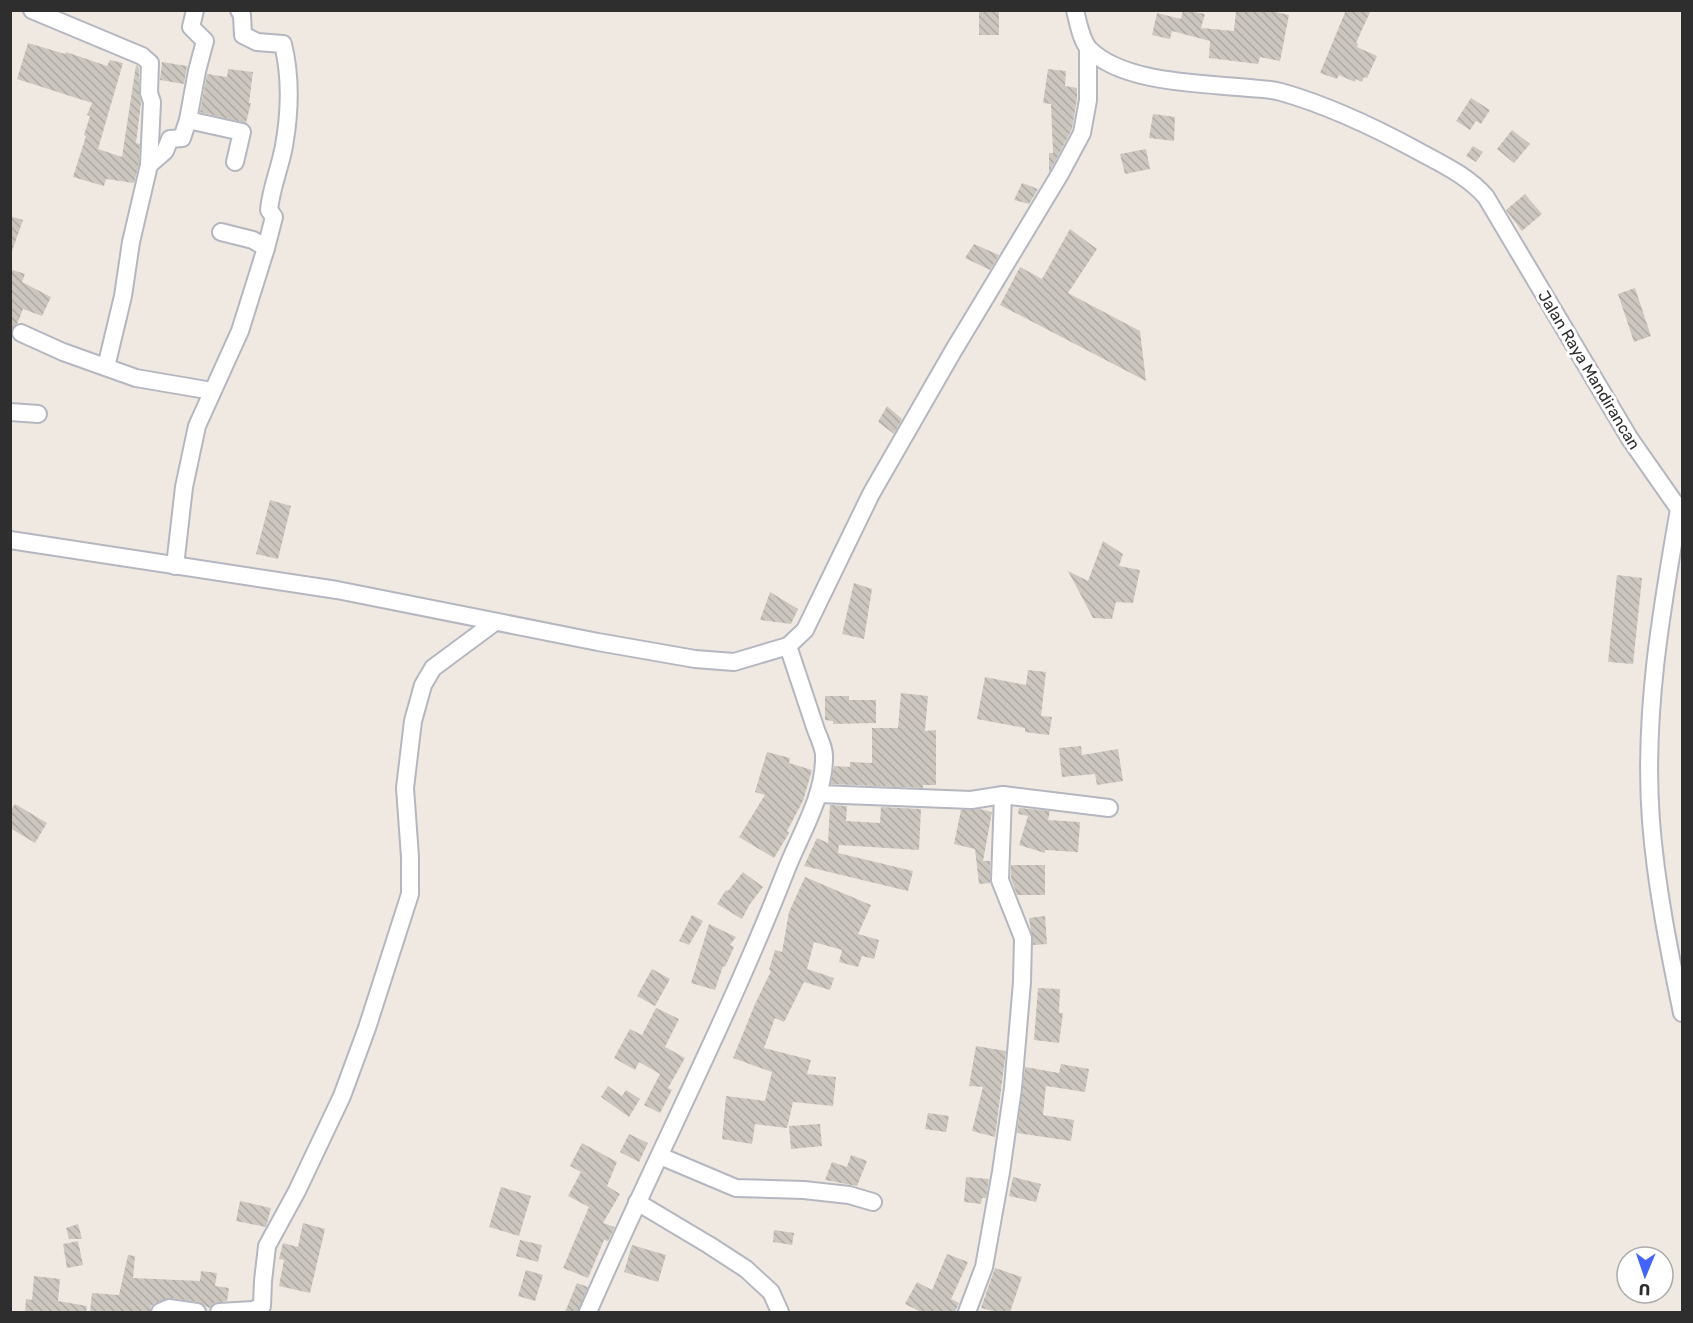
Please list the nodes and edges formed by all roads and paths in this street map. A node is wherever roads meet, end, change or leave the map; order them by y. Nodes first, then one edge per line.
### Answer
1 (32, 10) edge
2 (195, 10) edge
3 (239, 10) edge
4 (1075, 10) edge
5 (1088, 48) junction
6 (188, 120) junction
7 (235, 162) dead end
8 (149, 165) junction
9 (221, 232) dead end
10 (266, 248) junction
11 (21, 333) dead end
12 (106, 367) junction
13 (212, 391) junction
14 (10, 412) edge
15 (38, 414) dead end
16 (1683, 491) edge
17 (1679, 509) junction
18 (10, 540) edge
19 (175, 566) junction
20 (495, 622) junction
21 (788, 646) junction
22 (819, 794) junction
23 (1003, 795) junction
24 (1109, 808) dead end
25 (1683, 1013) edge
26 (660, 1156) junction
27 (637, 1202) junction
28 (873, 1202) dead end
29 (160, 1312) edge
30 (197, 1312) edge
31 (219, 1312) edge
32 (588, 1312) edge
33 (780, 1312) edge
34 (967, 1312) edge

1 - 8 street
2 - 6 street
3 - 10 street
4 - 5 street
5 - 17 street, Jalan Raya Mandirancan
5 - 21 street
6 - 7 street
6 - 8 street
8 - 12 street
9 - 10 street
10 - 13 street
11 - 12 street
12 - 13 street
13 - 19 street
14 - 15 street
16 - 17 street
17 - 25 street
18 - 19 street
19 - 20 street
20 - 21 street
20 - 31 street
21 - 22 street
22 - 23 street
22 - 26 street
23 - 24 street
23 - 34 street
26 - 27 street
26 - 28 street
27 - 32 street
27 - 33 street
29 - 30 street

